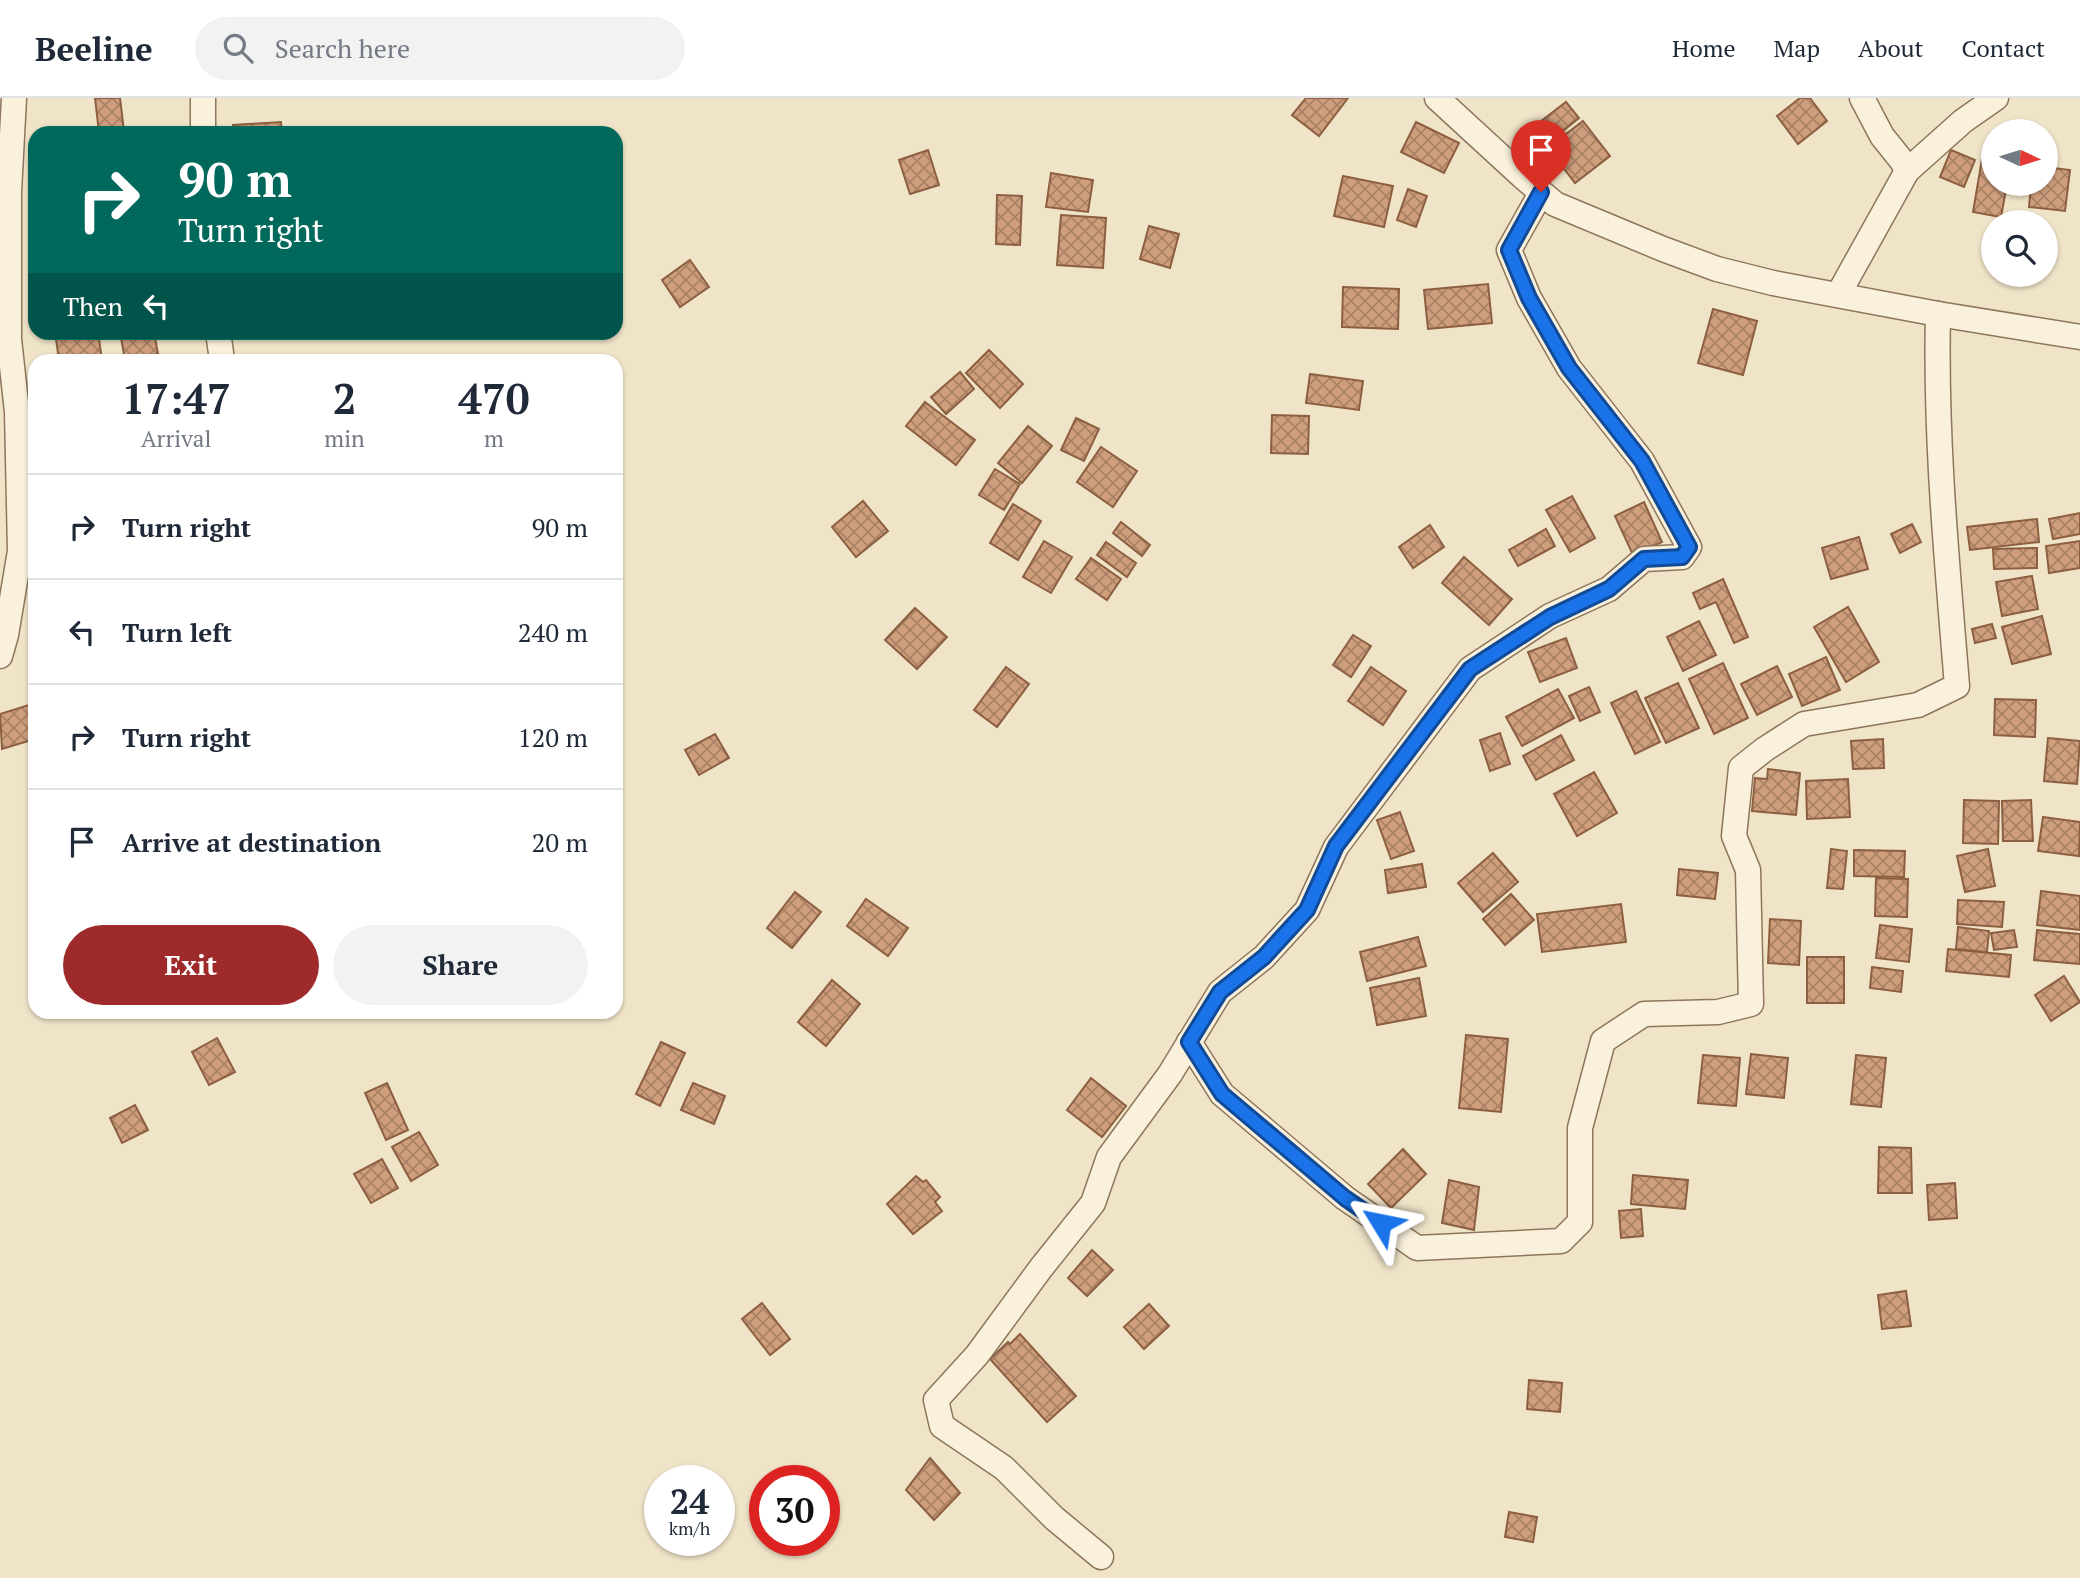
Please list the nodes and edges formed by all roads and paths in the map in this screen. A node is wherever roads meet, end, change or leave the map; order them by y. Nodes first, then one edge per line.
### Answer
1 (14, 98) edge
2 (203, 98) edge
3 (1437, 98) edge
4 (1862, 98) edge
5 (1996, 98) edge
6 (203, 126) edge
7 (1907, 171) junction
8 (1541, 192) junction
9 (1838, 295) junction
10 (1938, 314) junction
11 (2080, 337) edge
12 (0, 656) edge
13 (1189, 1042) junction
14 (1101, 1557) dead end

1 - 12 street
2 - 6 street
3 - 8 street
4 - 7 street
5 - 7 street
7 - 9 street
8 - 9 street
8 - 13 street
9 - 10 street
10 - 11 street
10 - 13 street
13 - 14 street

